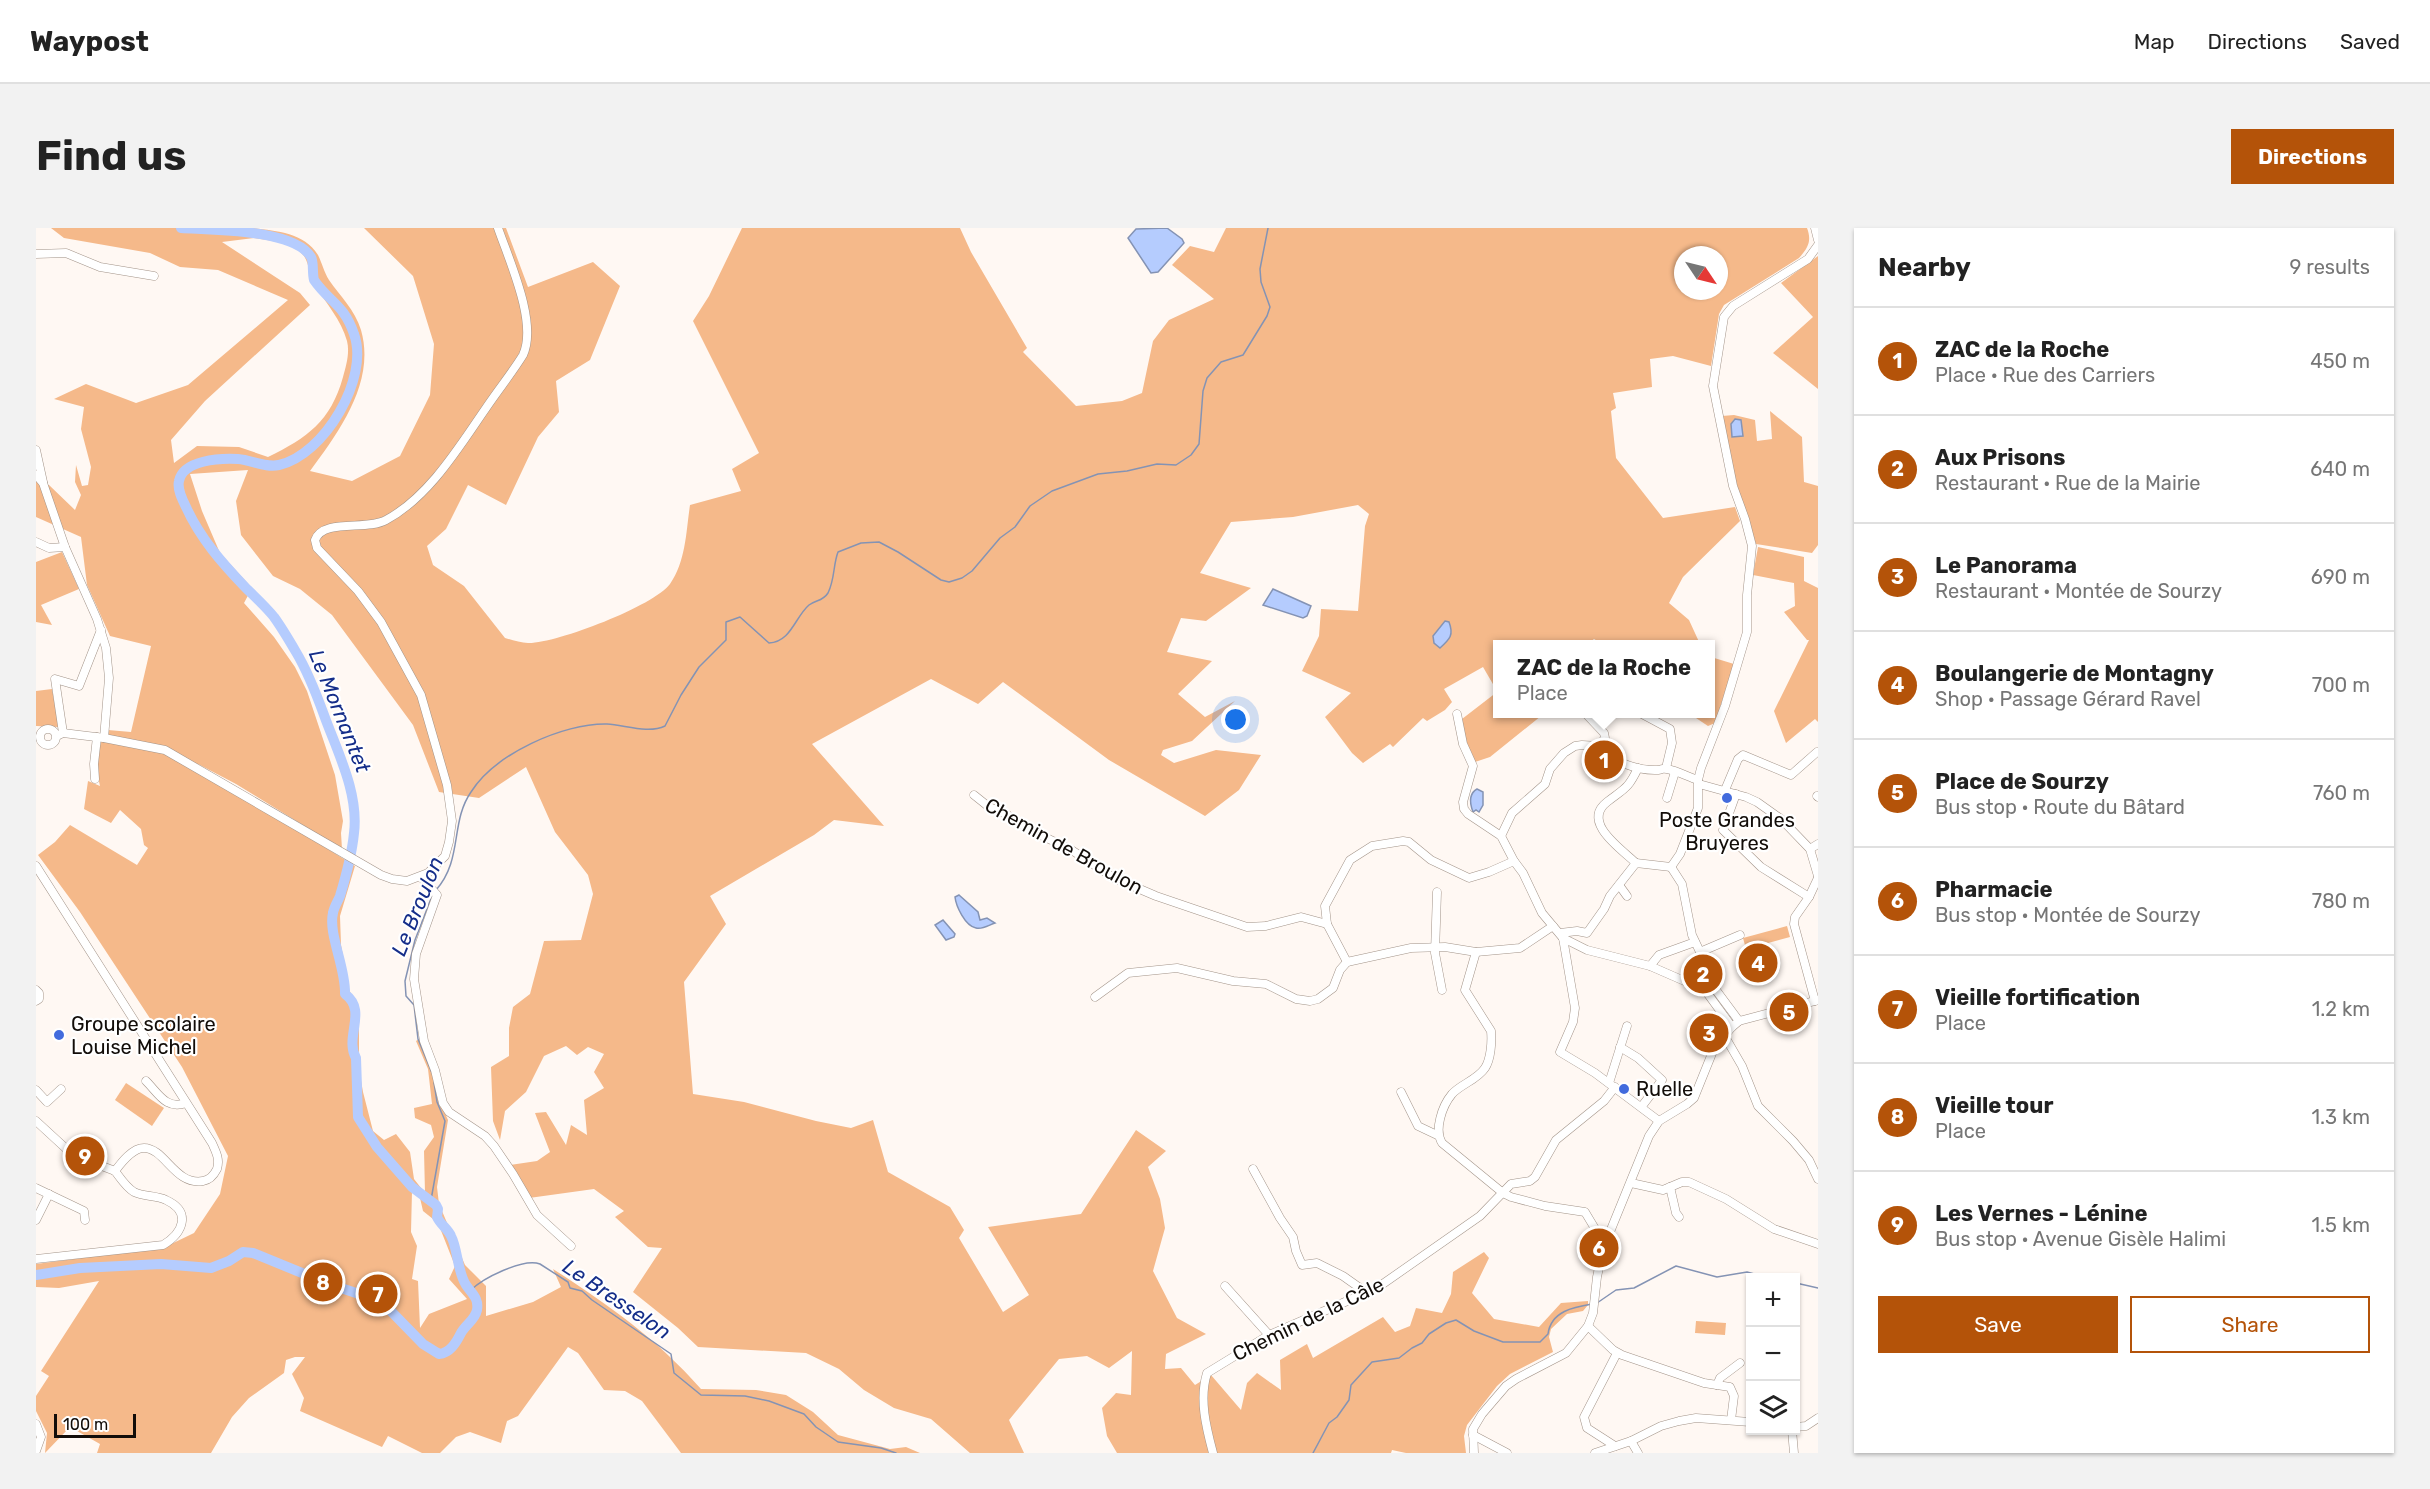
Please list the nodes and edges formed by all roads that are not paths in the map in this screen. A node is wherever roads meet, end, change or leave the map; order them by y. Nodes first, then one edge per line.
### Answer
1 (498, 228) edge
2 (1815, 228) edge
3 (1818, 240) edge
4 (1818, 245) edge
5 (36, 254) edge
6 (154, 276) dead end
7 (36, 450) edge
8 (36, 475) edge
9 (43, 483) junction
10 (36, 542) edge
11 (65, 547) junction
12 (101, 630) junction
13 (1457, 714) dead end
14 (1590, 718) edge
15 (1649, 718) edge
16 (60, 734) junction
17 (100, 737) junction
18 (38, 741) edge
19 (1599, 746) junction
20 (1817, 752) edge
21 (1638, 768) junction
22 (1666, 768) junction
23 (1675, 772) junction
24 (95, 779) dead end
25 (1699, 782) junction
26 (1725, 790) junction
27 (1736, 794) junction
28 (974, 795) dead end
29 (1667, 798) dead end
30 (1501, 836) junction
31 (1818, 844) edge
32 (1810, 849) junction
33 (1514, 861) junction
34 (1636, 863) junction
35 (36, 866) edge
36 (1671, 867) junction
37 (421, 877) junction
38 (1818, 877) edge
39 (1619, 885) junction
40 (1437, 891) dead end
41 (1628, 896) dead end
42 (1809, 897) junction
43 (1327, 924) junction
44 (1553, 926) junction
45 (1561, 935) junction
46 (1740, 935) dead end
47 (1695, 942) junction
48 (1436, 946) junction
49 (1476, 952) junction
50 (1700, 952) junction
51 (1347, 962) junction
52 (1650, 966) junction
53 (1710, 982) junction
54 (1702, 988) junction
55 (36, 990) edge
56 (1443, 990) dead end
57 (1095, 997) dead end
58 (1817, 1000) edge
59 (36, 1002) edge
60 (1739, 1021) junction
61 (1627, 1026) dead end
62 (1732, 1027) junction
63 (1724, 1035) junction
64 (1620, 1047) junction
65 (146, 1081) dead end
66 (1612, 1085) junction
67 (61, 1089) dead end
68 (36, 1090) edge
69 (1401, 1092) dead end
70 (186, 1102) junction
71 (1642, 1106) junction
72 (36, 1121) edge
73 (1659, 1121) junction
74 (1437, 1135) junction
75 (1816, 1168) edge
76 (1253, 1169) dead end
77 (115, 1171) junction
78 (1818, 1179) edge
79 (1631, 1183) junction
80 (36, 1188) edge
81 (1670, 1188) junction
82 (1503, 1193) junction
83 (49, 1194) junction
84 (1679, 1217) dead end
85 (36, 1220) edge
86 (85, 1220) dead end
87 (1606, 1241) junction
88 (1818, 1244) edge
89 (571, 1246) dead end
90 (36, 1259) edge
91 (1225, 1286) dead end
92 (1367, 1293) junction
93 (1588, 1326) junction
94 (1269, 1335) junction
95 (1617, 1353) junction
96 (1740, 1363) dead end
97 (1717, 1385) junction
98 (1818, 1418) edge
99 (1731, 1420) junction
100 (1746, 1422) edge
101 (36, 1424) edge
102 (1800, 1426) edge
103 (1473, 1435) junction
104 (1792, 1435) edge
105 (1631, 1441) junction
106 (1615, 1446) junction
107 (36, 1451) edge
108 (1213, 1453) edge
109 (1474, 1453) edge
110 (1507, 1453) edge
111 (1595, 1453) edge
112 (1638, 1453) edge
113 (1794, 1453) edge

1 - 37 street
2 - 3 street
4 - 25 street
5 - 6 street
7 - 9 street
8 - 9 street
9 - 11 street
10 - 11 street
11 - 12 street
12 - 16 street
12 - 17 street
13 - 30 street
14 - 19 street
15 - 22 street
16 - 17 street
16 - 18 street
16 - 18 street
17 - 24 street
17 - 37 street
19 - 21 street
19 - 30 street
20 - 26 street
21 - 22 street
21 - 34 street
22 - 23 street
23 - 25 street
23 - 29 street
25 - 26 street
25 - 36 street
26 - 27 street
27 - 32 street
27 - 42 street
28 - 43 street, Chemin de Broulon
30 - 33 street
31 - 32 street
32 - 38 street
33 - 43 street
33 - 44 street
34 - 36 street
34 - 39 street
35 - 70 street
36 - 47 street
37 - 89 street
38 - 42 street
39 - 41 street
39 - 45 street
40 - 48 street
42 - 58 street
43 - 51 street
44 - 45 street
44 - 49 street
45 - 52 street
45 - 66 street
46 - 50 street
47 - 50 street
47 - 52 street
48 - 49 street
48 - 51 street
48 - 56 street
49 - 74 street
50 - 53 street
51 - 57 street
52 - 54 street
53 - 54 street
53 - 60 street
54 - 62 street
55 - 59 street
58 - 60 street
60 - 62 street
61 - 64 street
62 - 63 street
63 - 73 street
63 - 75 street
64 - 66 street
64 - 71 street
65 - 70 street
66 - 71 street
66 - 82 street
67 - 68 street
69 - 74 street
70 - 77 street
71 - 73 street
72 - 77 street
73 - 79 street
74 - 82 street
75 - 78 street
76 - 92 street
77 - 90 street
79 - 81 street
79 - 87 street
80 - 83 street
81 - 84 street
81 - 88 street
82 - 87 street
82 - 92 street, Chemin de la Câle
83 - 85 street
83 - 86 street
87 - 93 street
91 - 94 street
92 - 94 street, Chemin de la Câle
93 - 95 street
93 - 103 street
94 - 108 street, Chemin de la Câle
95 - 97 street
95 - 106 street
96 - 97 street
97 - 99 street
98 - 102 street
99 - 100 street
99 - 105 street
101 - 107 street
103 - 109 street
103 - 110 street
104 - 113 street
105 - 106 street
105 - 112 street
106 - 111 street

